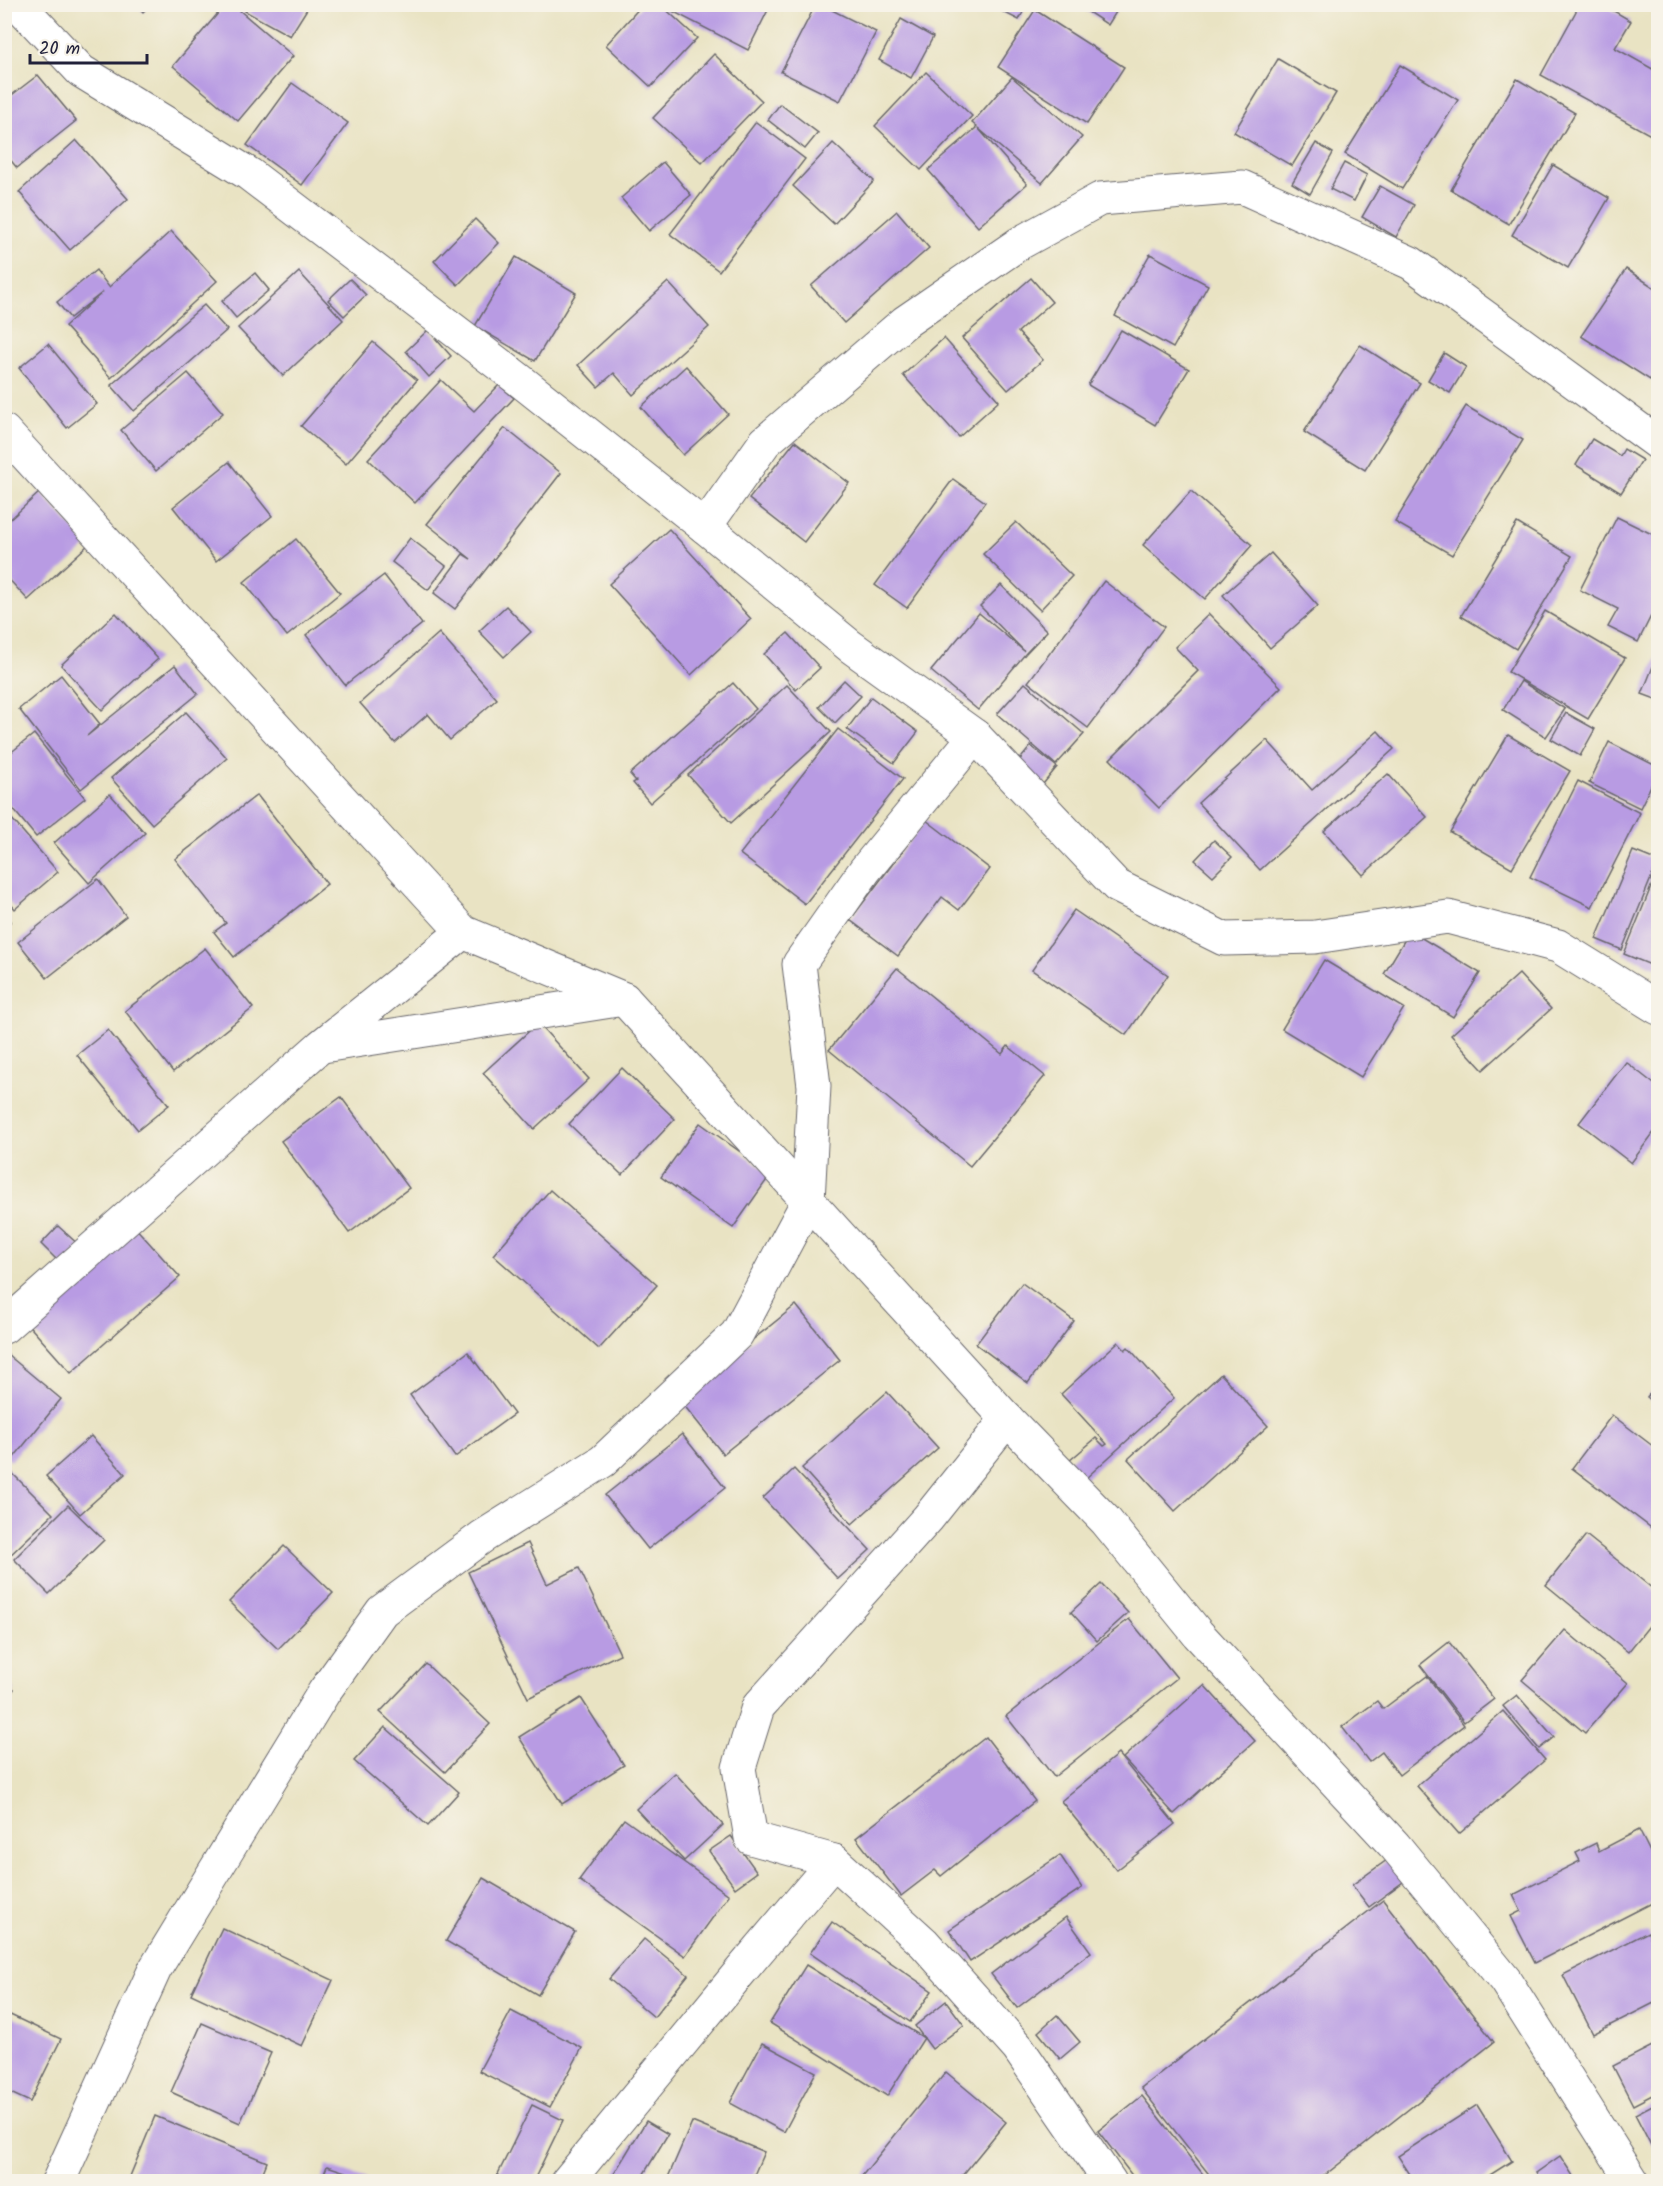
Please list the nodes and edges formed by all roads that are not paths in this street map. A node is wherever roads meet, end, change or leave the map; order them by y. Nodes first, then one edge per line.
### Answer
1 (18, 4) edge
2 (4, 431) edge
3 (1659, 443) edge
4 (705, 526) junction
5 (975, 736) junction
6 (463, 932) junction
7 (624, 999) junction
8 (1659, 1008) edge
9 (321, 1046) junction
10 (808, 1201) junction
11 (4, 1327) edge
12 (1007, 1419) junction
13 (834, 1862) junction
14 (58, 2181) edge
15 (567, 2181) edge
16 (1110, 2181) edge
17 (1633, 2181) edge

1 - 4 street
2 - 6 street
3 - 4 street
4 - 5 street
5 - 8 street
5 - 10 street
6 - 7 street
6 - 9 street
7 - 9 street
7 - 10 street
9 - 11 street
10 - 12 street
10 - 14 street
12 - 13 street
12 - 17 street
13 - 15 street
13 - 16 street

